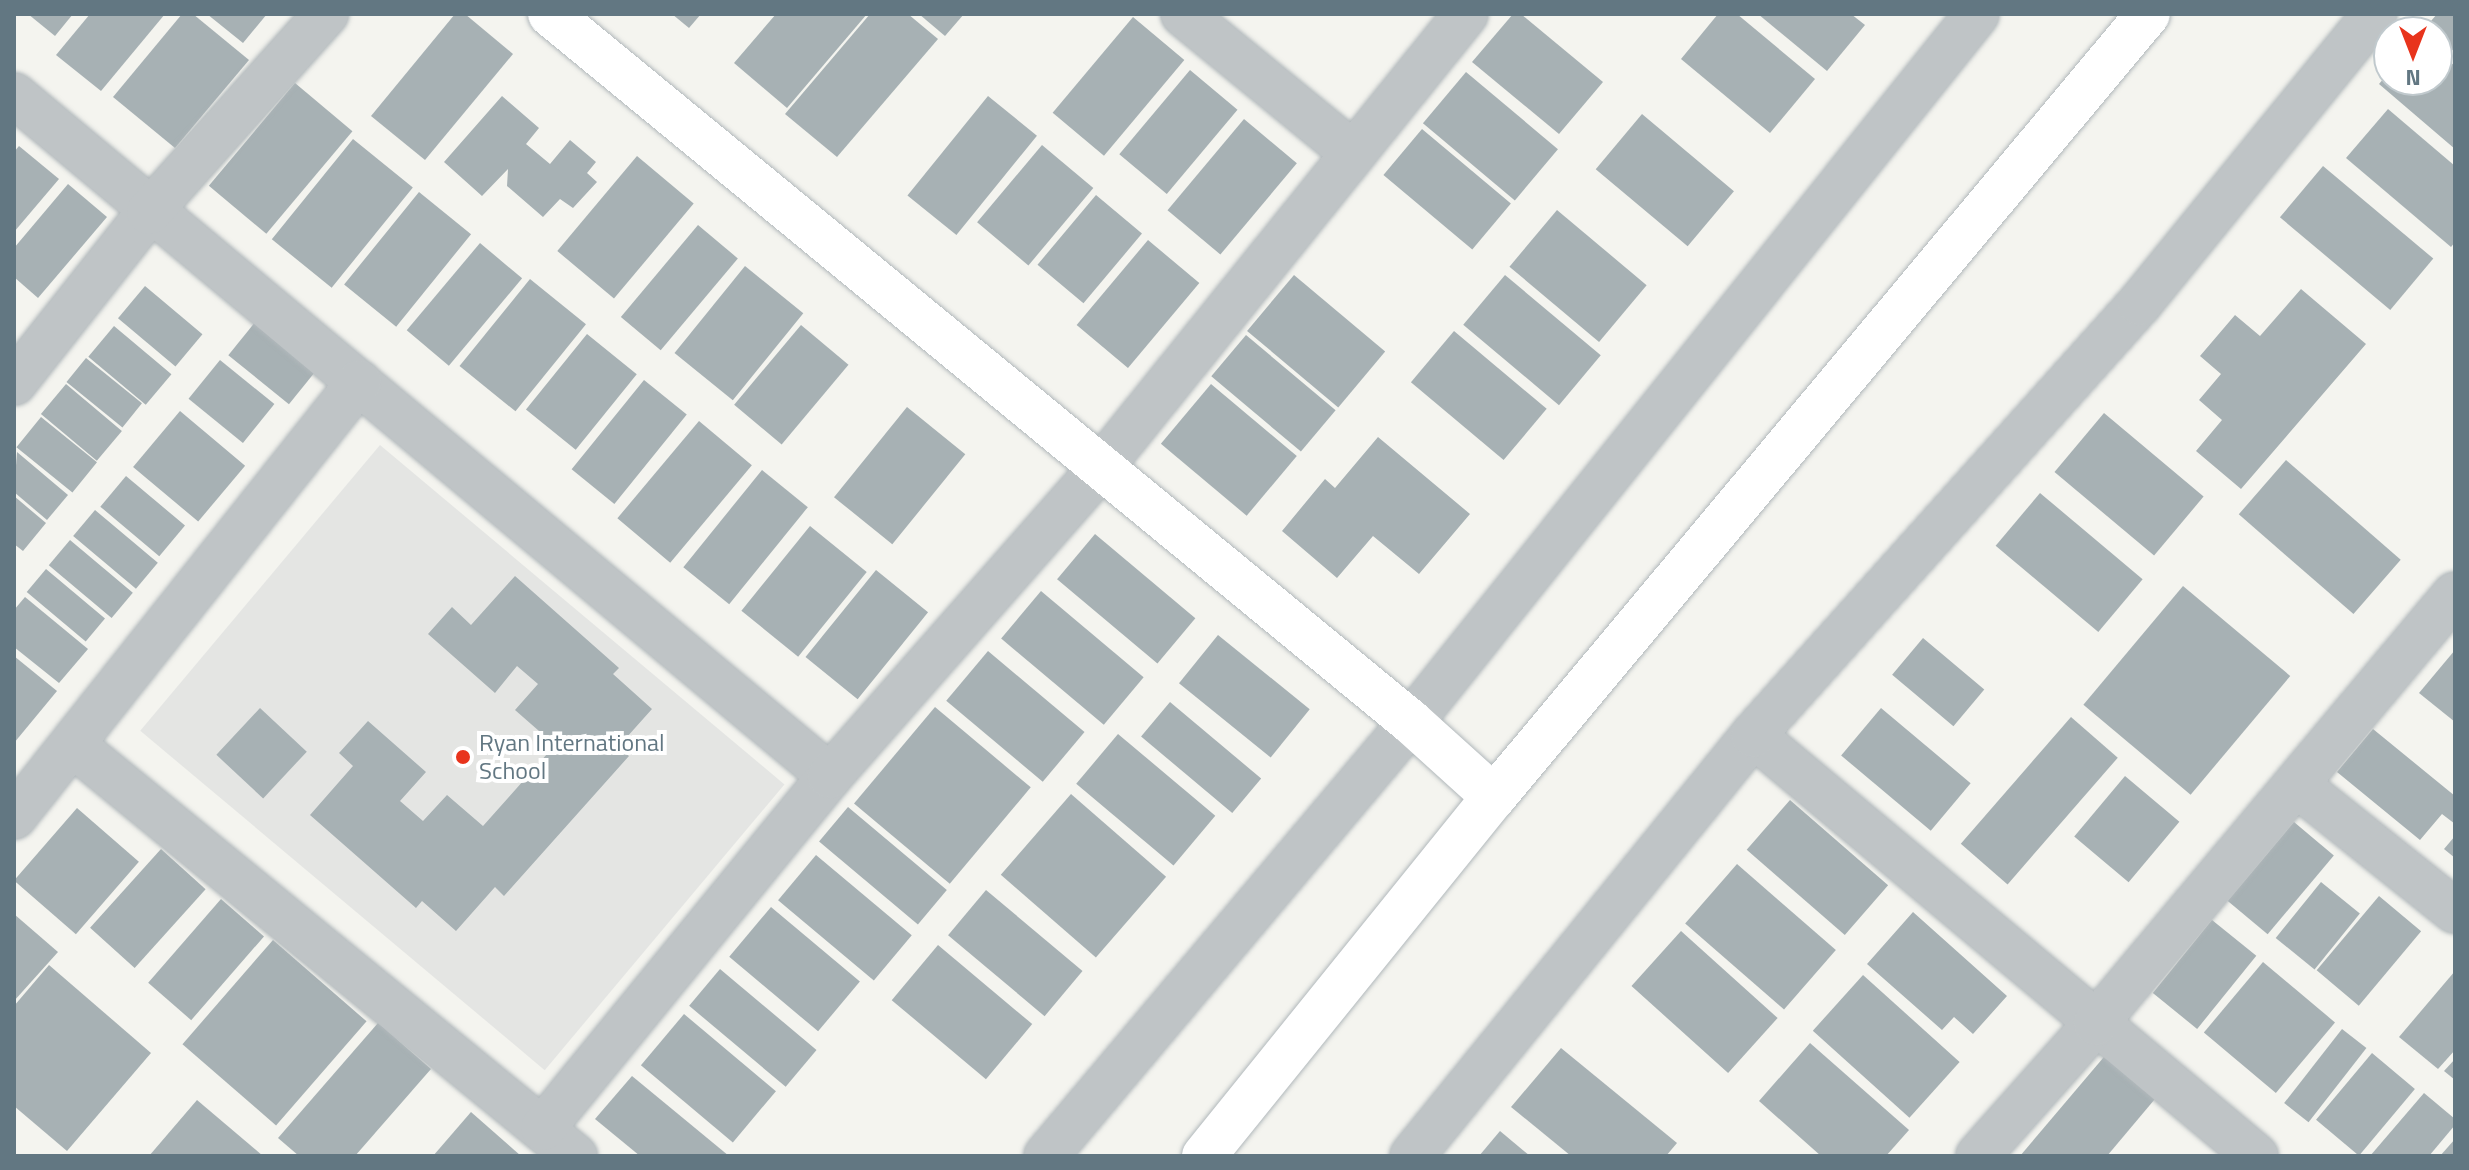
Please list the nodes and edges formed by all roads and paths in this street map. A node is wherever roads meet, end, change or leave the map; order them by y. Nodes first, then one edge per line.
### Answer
1 (326, 14) edge
2 (550, 14) edge
3 (1183, 14) edge
4 (1466, 14) edge
5 (1977, 14) edge
6 (2148, 14) edge
7 (2375, 14) edge
8 (14, 95) edge
9 (1353, 153) junction
10 (149, 212) junction
11 (359, 382) junction
12 (14, 383) edge
13 (1102, 466) junction
14 (2455, 594) edge
15 (1411, 722) junction
16 (1753, 735) junction
17 (73, 745) junction
18 (830, 776) junction
19 (2297, 785) junction
20 (1494, 797) junction
21 (14, 817) edge
22 (2455, 911) edge
23 (2096, 1023) junction
24 (559, 1142) edge
25 (1046, 1156) edge
26 (1204, 1156) edge
27 (1412, 1156) edge
28 (1978, 1156) edge
29 (2256, 1156) edge

1 - 10 street
2 - 13 street
3 - 9 street
4 - 9 street
5 - 15 street
6 - 20 street
7 - 16 street
8 - 10 street
9 - 13 street
10 - 11 street
10 - 12 street
11 - 17 street
11 - 18 street
13 - 15 street
13 - 18 street
14 - 19 street
15 - 20 street
15 - 25 street
16 - 23 street
16 - 27 street
17 - 21 street
17 - 24 street
18 - 24 street
19 - 22 street
19 - 23 street
20 - 26 street
23 - 28 street
23 - 29 street

